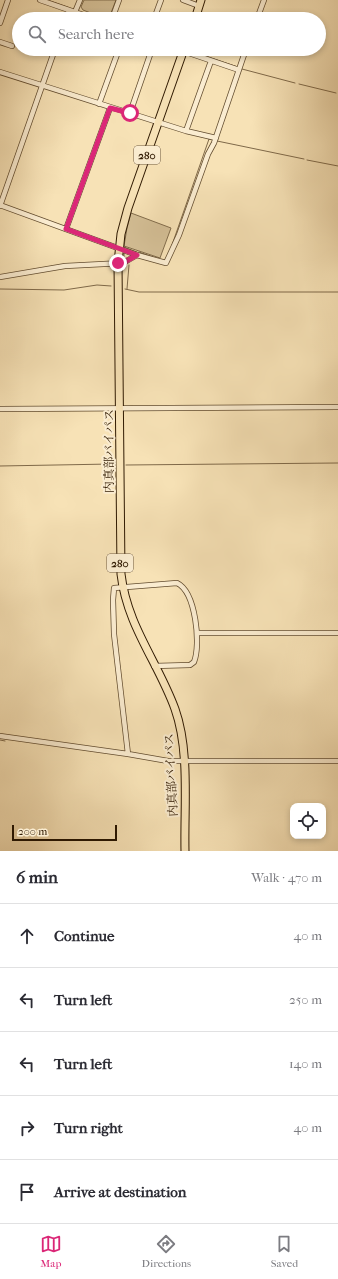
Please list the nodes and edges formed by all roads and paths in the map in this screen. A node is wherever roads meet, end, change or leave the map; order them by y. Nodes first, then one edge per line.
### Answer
1 (8, 0) edge
2 (42, 0) edge
3 (80, 0) edge
4 (119, 0) edge
5 (161, 0) edge
6 (183, 0) edge
7 (264, 0) edge
8 (200, 3) edge
9 (69, 10) joint
10 (75, 12) joint
11 (115, 12) edge
12 (157, 12) edge
13 (260, 12) edge
14 (0, 23) edge
15 (0, 42) edge
16 (12, 46) dead end
17 (53, 56) edge
18 (116, 56) edge
19 (150, 56) edge
20 (179, 56) edge
21 (197, 56) edge
22 (243, 56) edge
23 (211, 61) junction
24 (238, 70) junction
25 (0, 72) edge
26 (42, 85) junction
27 (99, 104) junction
28 (110, 108) junction
29 (130, 113) junction
30 (158, 122) junction
31 (186, 131) junction
32 (216, 138) junction
33 (0, 206) edge
34 (66, 229) junction
35 (119, 248) junction
36 (137, 255) junction
37 (118, 263) junction
38 (0, 277) edge
39 (338, 407) edge
40 (120, 408) junction
41 (0, 409) edge
42 (122, 587) junction
43 (198, 633) junction
44 (338, 633) edge
45 (154, 666) junction
46 (0, 736) edge
47 (128, 754) junction
48 (338, 761) edge
49 (184, 762) junction
50 (185, 851) edge

1 - 14 street
2 - 9 street
3 - 10 street
4 - 11 street
5 - 12 street
6 - 8 street
7 - 13 street
9 - 10 street
15 - 16 street
17 - 26 street
18 - 27 street
19 - 29 street
20 - 30 highway, 内真部バイパス / 280
21 - 23 street
22 - 24 street
23 - 24 street
23 - 31 street
24 - 32 street
25 - 26 street
26 - 27 street
26 - 33 street
27 - 28 street
28 - 29 street
28 - 34 street
29 - 30 street
30 - 31 street
30 - 35 highway, 内真部バイパス / 280
31 - 32 street
32 - 36 street
33 - 34 street
34 - 35 street
35 - 36 street
35 - 37 highway, 内真部バイパス / 280
36 - 37 street
37 - 38 street
37 - 40 highway, 内真部バイパス / 280
39 - 40 street
40 - 41 street
40 - 42 highway, 内真部バイパス / 280
42 - 43 street
42 - 45 highway, 内真部バイパス / 280
42 - 47 street
43 - 44 street
43 - 45 street
45 - 49 highway, 内真部バイパス / 280
46 - 47 street
47 - 49 street
48 - 49 street
49 - 50 highway, 内真部バイパス / 280

